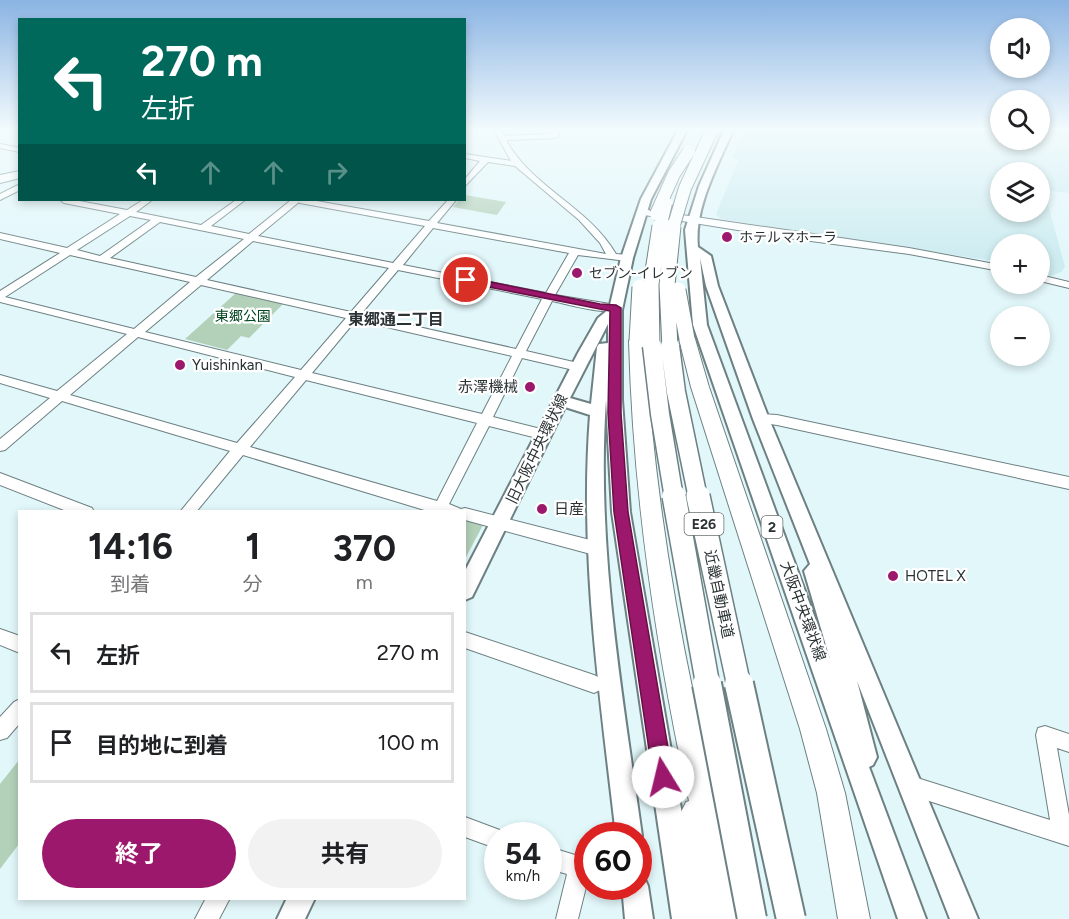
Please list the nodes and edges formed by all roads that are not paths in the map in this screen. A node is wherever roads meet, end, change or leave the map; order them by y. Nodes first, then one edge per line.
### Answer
1 (16, 173) edge
2 (529, 173) edge
3 (659, 173) edge
4 (675, 173) edge
5 (678, 173) edge
6 (686, 173) edge
7 (710, 173) edge
8 (0, 177) edge
9 (18, 187) edge
10 (18, 196) edge
11 (0, 197) edge
12 (680, 197) junction
13 (69, 201) edge
14 (143, 201) edge
15 (240, 201) edge
16 (297, 201) edge
17 (303, 201) edge
18 (451, 201) edge
19 (0, 206) edge
20 (641, 212) junction
21 (127, 213) junction
22 (158, 219) junction
23 (694, 219) junction
24 (430, 225) junction
25 (204, 227) junction
26 (0, 236) edge
27 (252, 236) junction
28 (693, 248) junction
29 (68, 251) junction
30 (575, 251) junction
31 (620, 257) junction
32 (102, 259) junction
33 (396, 266) junction
34 (990, 266) edge
35 (199, 280) junction
36 (1050, 280) edge
37 (1069, 285) edge
38 (0, 297) edge
39 (549, 297) junction
40 (615, 314) junction
41 (353, 316) junction
42 (135, 333) junction
43 (519, 352) junction
44 (578, 367) junction
45 (304, 374) junction
46 (0, 379) edge
47 (61, 395) junction
48 (562, 401) junction
49 (597, 411) junction
50 (761, 419) junction
51 (486, 421) junction
52 (545, 435) junction
53 (0, 446) edge
54 (241, 448) junction
55 (0, 479) edge
56 (1069, 483) edge
57 (792, 492) junction
58 (439, 509) edge
59 (82, 510) edge
60 (189, 510) edge
61 (466, 514) edge
62 (499, 525) junction
63 (598, 549) junction
64 (466, 589) edge
65 (0, 637) edge
66 (466, 640) edge
67 (18, 644) edge
68 (594, 684) dead end
69 (18, 710) edge
70 (0, 731) edge
71 (1069, 742) edge
72 (691, 746) junction
73 (910, 786) junction
74 (626, 822) edge
75 (466, 827) edge
76 (484, 834) edge
77 (1066, 835) edge
78 (892, 860) junction
79 (574, 898) edge
80 (218, 900) edge
81 (301, 900) edge
82 (636, 900) edge
83 (698, 913) edge
84 (206, 919) edge
85 (291, 919) edge
86 (567, 919) edge
87 (639, 919) edge
88 (729, 919) edge
89 (752, 919) edge
90 (791, 919) edge
91 (854, 919) edge
92 (912, 919) edge
93 (964, 919) edge

1 - 8 highway
2 - 31 street
3 - 20 main road
4 - 72 highway, bridge
5 - 89 highway, 近畿自動車道 / E26, bridge
6 - 12 highway, 近畿自動車道 / E26, bridge
7 - 23 main road, 大阪中央環状線 / 2
9 - 11 street
10 - 19 street
12 - 90 highway, 近畿自動車道 / E26, bridge
12 - 91 highway, bridge
13 - 21 street
14 - 21 street
15 - 25 street
16 - 27 street
17 - 24 street
18 - 24 street
20 - 23 street
20 - 31 main road
21 - 22 street
21 - 29 street
22 - 25 street
22 - 32 street
23 - 28 main road, 大阪中央環状線 / 2
23 - 34 street
24 - 30 street
24 - 33 street
25 - 27 street
26 - 29 street
27 - 33 street
27 - 35 street
28 - 50 main road, 2
28 - 78 main road, 大阪中央環状線 / 2
29 - 32 street
29 - 38 street
30 - 31 street
30 - 39 street
31 - 40 main road
32 - 35 street
33 - 39 street
33 - 41 street
35 - 41 street
35 - 42 street
36 - 37 street
38 - 42 street
39 - 40 street
39 - 43 street
40 - 44 main road, 旧大阪中央環状線
40 - 49 main road
40 - 83 main road
41 - 43 street
41 - 45 street
42 - 45 street
42 - 47 street
43 - 44 street
43 - 51 street
44 - 48 main road, 旧大阪中央環状線
45 - 51 street
45 - 54 street
46 - 47 street
47 - 53 street
47 - 54 street
48 - 49 main road
48 - 52 main road, 旧大阪中央環状線
49 - 63 main road
50 - 56 street
50 - 57 main road, 2
51 - 52 street
51 - 58 street
52 - 62 main road, 旧大阪中央環状線
54 - 58 street
54 - 60 street
55 - 59 street
57 - 73 main road, 2
57 - 78 main road
61 - 62 street
62 - 63 street
62 - 64 main road, 旧大阪中央環状線
63 - 74 main road
65 - 67 street
66 - 68 street
69 - 70 street
71 - 77 street
72 - 83 highway
72 - 88 highway
73 - 77 street
73 - 93 main road, 2
75 - 76 street
78 - 92 main road, 大阪中央環状線 / 2
79 - 86 street
80 - 84 street
81 - 85 main road
82 - 87 main road

